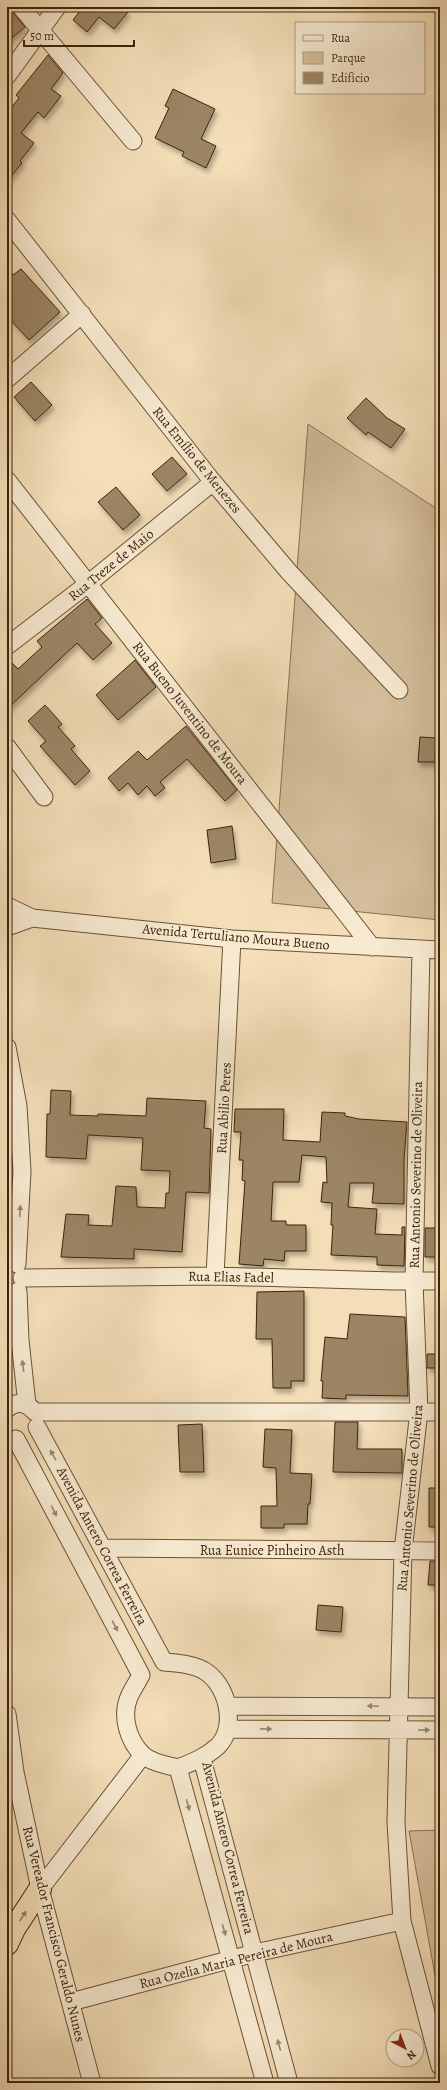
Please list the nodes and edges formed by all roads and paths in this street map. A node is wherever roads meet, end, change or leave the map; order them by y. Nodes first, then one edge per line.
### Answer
1 (21, 7) edge
2 (57, 7) edge
3 (40, 30) junction
4 (7, 76) edge
5 (133, 141) dead end
6 (7, 220) edge
7 (82, 314) junction
8 (7, 379) edge
9 (7, 480) edge
10 (213, 482) junction
11 (89, 583) junction
12 (7, 646) edge
13 (399, 690) dead end
14 (7, 747) edge
15 (44, 797) dead end
16 (7, 906) edge
17 (32, 918) junction
18 (7, 927) edge
19 (232, 940) junction
20 (372, 947) junction
21 (421, 949) junction
22 (440, 950) edge
23 (7, 1048) edge
24 (215, 1276) junction
25 (14, 1278) edge
26 (440, 1280) edge
27 (414, 1281) junction
28 (7, 1409) edge
29 (419, 1411) junction
30 (440, 1412) edge
31 (33, 1414) junction
32 (12, 1436) edge
33 (104, 1548) junction
34 (403, 1551) junction
35 (440, 1551) edge
36 (164, 1662) junction
37 (141, 1675) junction
38 (227, 1706) junction
39 (399, 1707) junction
40 (440, 1707) edge
41 (7, 1714) edge
42 (226, 1729) junction
43 (440, 1730) edge
44 (398, 1731) junction
45 (143, 1755) junction
46 (202, 1759) junction
47 (178, 1768) junction
48 (40, 1889) junction
49 (402, 1921) junction
50 (7, 1944) edge
51 (255, 1953) junction
52 (232, 1960) junction
53 (71, 2002) junction
54 (433, 2017) edge
55 (440, 2066) edge
56 (92, 2083) edge
57 (265, 2083) edge
58 (289, 2083) edge

1 - 3 street
2 - 3 street
3 - 4 street
3 - 5 street
6 - 7 street, Rua Emílio de Menezes
7 - 8 street
7 - 10 street, Rua Emílio de Menezes
9 - 11 street, Rua Bueno Juventino de Moura
10 - 11 street, Rua Treze de Maio
10 - 13 street, Rua Emílio de Menezes
11 - 12 street, Rua Treze de Maio
11 - 20 street, Rua Bueno Juventino de Moura
14 - 15 street
16 - 17 street, Avenida Tertuliano Moura Bueno
17 - 18 street, Avenida Tertuliano Moura Bueno
17 - 19 street, Avenida Tertuliano Moura Bueno
19 - 20 street, Avenida Tertuliano Moura Bueno
19 - 24 street, Rua Abilio Peres
20 - 21 street, Avenida Tertuliano Moura Bueno
21 - 22 street, Avenida Tertuliano Moura Bueno
21 - 27 street, Rua Antonio Severino de Oliveira
25 -> 23 street
24 - 25 street, Rua Elias Fadel
24 - 27 street, Rua Elias Fadel
31 -> 25 street
26 - 27 street, Rua Elias Fadel
27 - 29 street, Rua Antonio Severino de Oliveira
28 - 31 street
29 - 30 street
29 - 31 street
29 - 34 street, Rua Antonio Severino de Oliveira
31 - 32 street
33 -> 31 street, Avenida Antero Correa Ferreira
32 -> 37 street, Avenida Antero Correa Ferreira
33 - 34 street, Rua Eunice Pinheiro Asth
33 - 36 street, Avenida Antero Correa Ferreira
34 - 35 street, Rua Eunice Pinheiro Asth
34 - 39 street, Rua Antonio Severino de Oliveira
36 - 37 street
36 - 38 street, Avenida Antero Correa Ferreira
37 - 45 street, Avenida Antero Correa Ferreira
39 -> 38 street
38 - 42 street, Avenida Antero Correa Ferreira
39 - 40 street
39 - 44 street, Rua Antonio Severino de Oliveira
41 - 48 street, Rua Vereador Francisco Geraldo Nunes
42 -> 44 street
42 - 46 street, Avenida Antero Correa Ferreira
44 -> 43 street
44 - 49 street, Rua Antonio Severino de Oliveira
45 - 47 street, Avenida Antero Correa Ferreira
45 - 48 street
46 - 47 street
46 - 51 street, Avenida Antero Correa Ferreira
47 -> 52 street, Avenida Antero Correa Ferreira
50 -> 48 highway
48 - 53 street, Rua Vereador Francisco Geraldo Nunes
49 - 51 street, Rua Ozelia Maria Pereira de Moura
49 - 54 street, Rua Antonio Severino de Oliveira
51 - 52 street, Rua Ozelia Maria Pereira de Moura
58 -> 51 street, Avenida Antero Correa Ferreira
52 - 53 street, Rua Ozelia Maria Pereira de Moura
52 - 57 street, Avenida Antero Correa Ferreira
53 - 56 street, Rua Vereador Francisco Geraldo Nunes
54 - 55 street, Rua Antonio Severino de Oliveira

